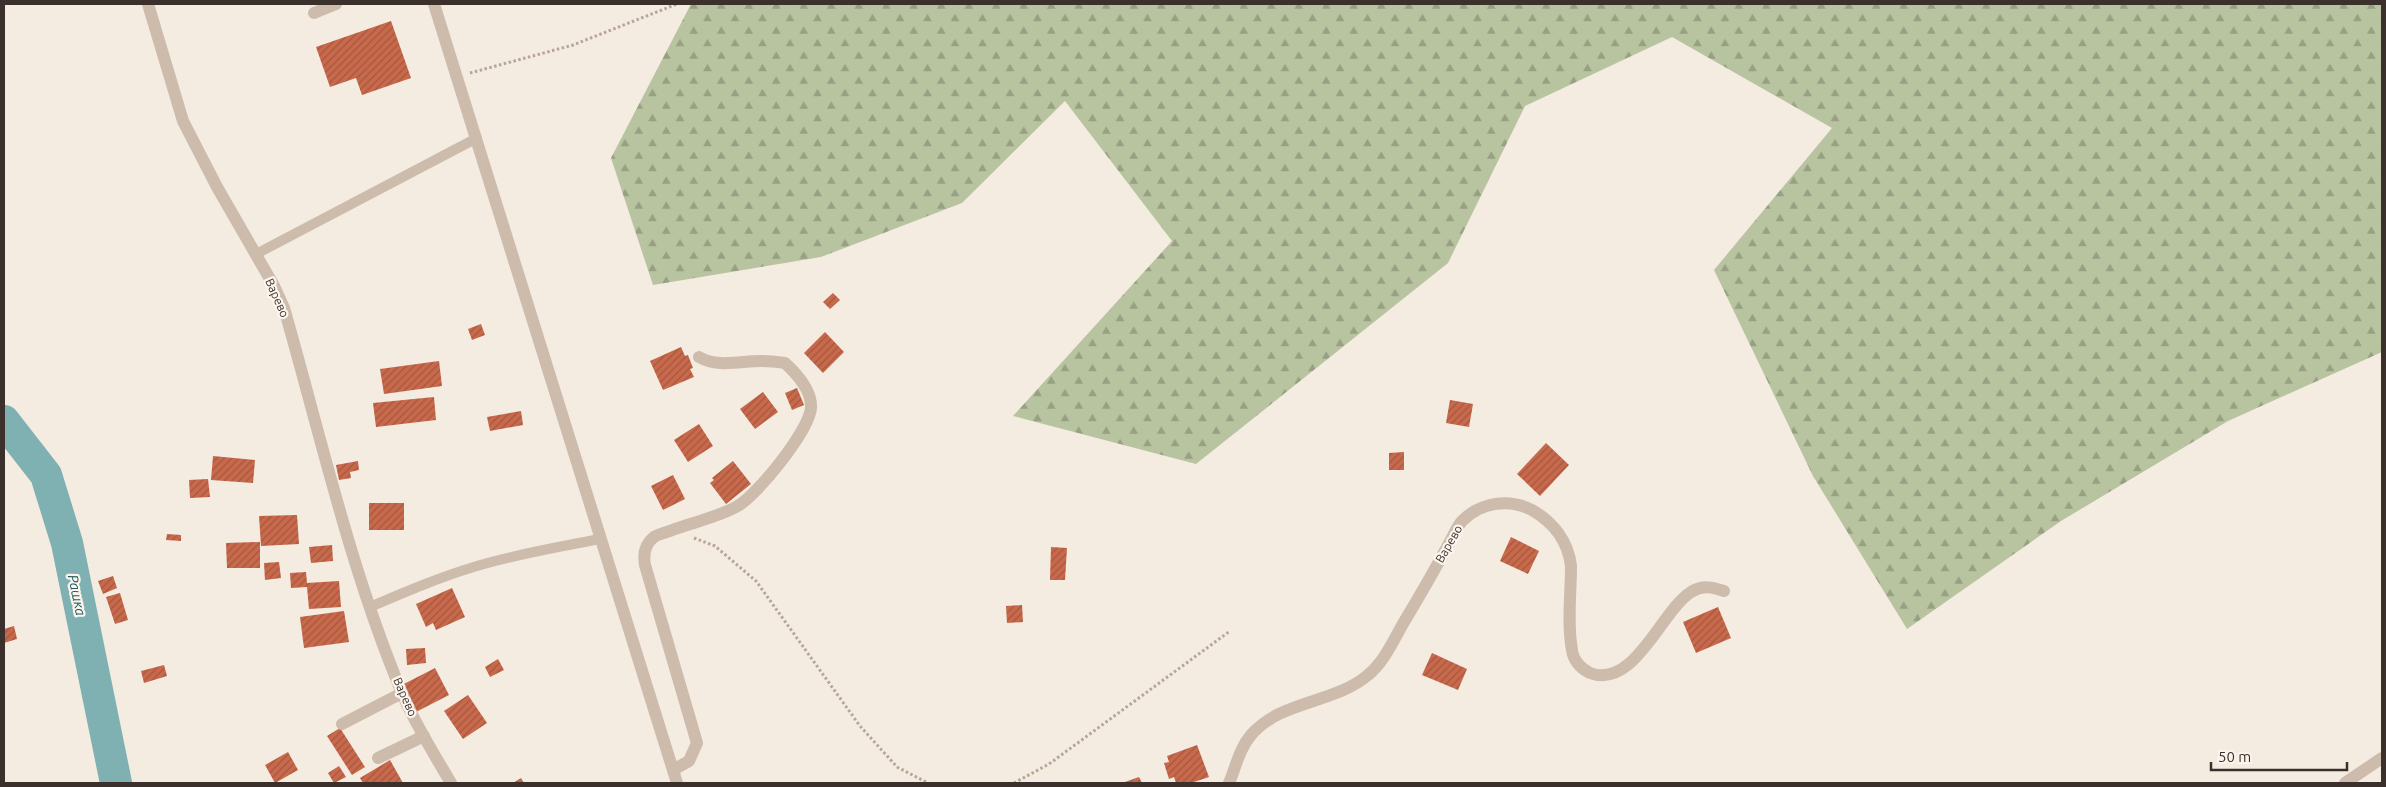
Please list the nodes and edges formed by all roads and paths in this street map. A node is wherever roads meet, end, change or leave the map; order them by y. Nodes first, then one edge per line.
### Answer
1 (148, 4) edge
2 (336, 4) edge
3 (434, 4) edge
4 (677, 4) edge
5 (314, 13) dead end
6 (458, 76) junction
7 (477, 138) junction
8 (256, 254) junction
9 (699, 356) dead end
10 (672, 530) junction
11 (600, 539) junction
12 (1724, 591) dead end
13 (370, 607) junction
14 (1230, 631) dead end
15 (402, 693) junction
16 (342, 724) dead end
17 (424, 736) junction
18 (378, 758) dead end
19 (2382, 758) edge
20 (673, 770) junction
21 (449, 783) edge
22 (677, 783) edge
23 (928, 783) edge
24 (1014, 783) edge
25 (1230, 783) edge
26 (2345, 783) edge

1 - 8 street, Варево
2 - 5 street
3 - 6 street
4 - 6 path
6 - 7 street
7 - 8 lane
7 - 11 street
8 - 13 street, Варево
9 - 10 street
10 - 20 street
10 - 23 path
11 - 13 lane
11 - 20 street
12 - 25 street, Варево
13 - 15 street, Варево
14 - 24 path
15 - 16 street
15 - 17 street, Варево
17 - 18 street
17 - 21 street, Варево
19 - 26 street
20 - 22 street

